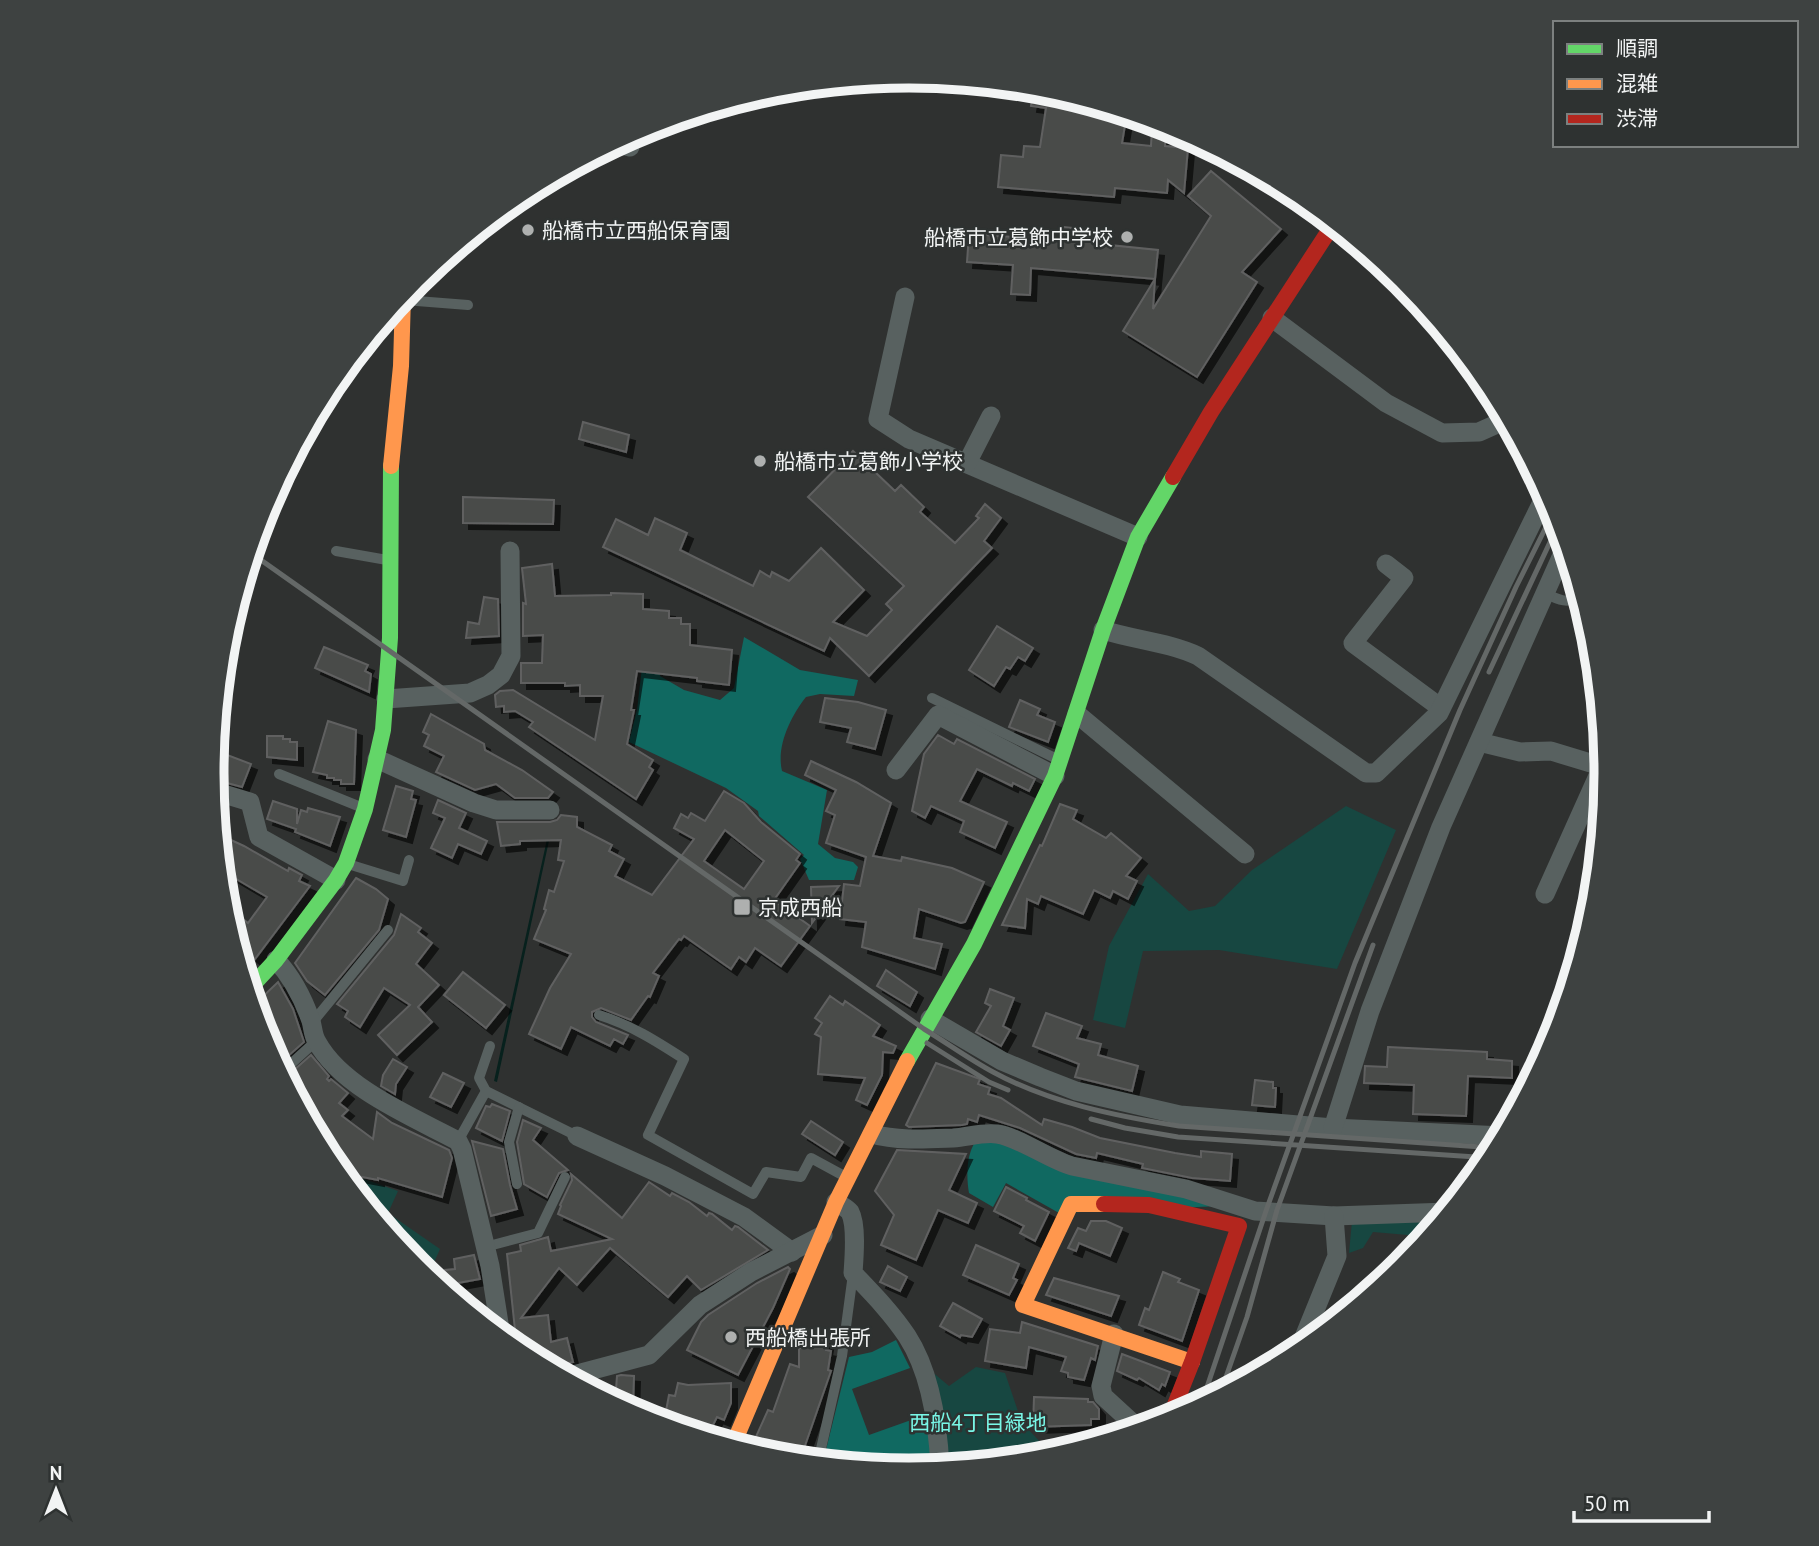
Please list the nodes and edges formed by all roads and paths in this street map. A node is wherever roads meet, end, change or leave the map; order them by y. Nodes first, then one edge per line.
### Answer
1 (1329, 231) edge
2 (905, 298) dead end
3 (414, 300) edge
4 (468, 305) dead end
5 (402, 313) edge
6 (1272, 318) junction
7 (991, 416) dead end
8 (1499, 423) edge
9 (967, 463) junction
10 (1540, 505) edge
11 (1138, 537) junction
12 (337, 551) dead end
13 (510, 551) dead end
14 (1561, 560) edge
15 (391, 561) junction
16 (1386, 564) dead end
17 (1545, 593) junction
18 (1573, 599) edge
19 (1103, 630) junction
20 (932, 698) dead end
21 (386, 699) junction
22 (1441, 708) junction
23 (1077, 714) junction
24 (1479, 741) junction
25 (377, 759) junction
26 (1595, 764) edge
27 (895, 769) dead end
28 (1058, 769) junction
29 (279, 774) dead end
30 (1595, 787) edge
31 (224, 795) edge
32 (365, 809) junction
33 (550, 810) dead end
34 (1245, 854) dead end
35 (409, 860) dead end
36 (341, 872) junction
37 (1545, 894) dead end
38 (388, 930) dead end
39 (276, 960) junction
40 (256, 979) edge
41 (599, 1016) dead end
42 (930, 1019) junction
43 (314, 1032) junction
44 (490, 1045) dead end
45 (289, 1063) edge
46 (486, 1091) junction
47 (519, 1107) junction
48 (1334, 1128) junction
49 (872, 1134) junction
50 (1491, 1135) edge
51 (577, 1136) joint
52 (458, 1141) junction
53 (565, 1177) dead end
54 (848, 1178) junction
55 (517, 1184) dead end
56 (836, 1202) junction
57 (1435, 1212) edge
58 (1334, 1216) junction
59 (823, 1235) junction
60 (485, 1247) junction
61 (792, 1252) junction
62 (853, 1273) junction
63 (498, 1321) edge
64 (1306, 1332) edge
65 (1114, 1334) junction
66 (1192, 1362) junction
67 (579, 1374) edge
68 (1174, 1405) edge
69 (1131, 1422) edge
70 (737, 1436) edge
71 (820, 1453) edge
72 (939, 1457) edge

1 - 6 street
2 - 9 street
3 - 4 lane
5 - 15 street
6 - 8 street
6 - 11 street
7 - 9 street
9 - 11 street
10 - 22 street
11 - 19 street
12 - 15 lane
13 - 21 street
14 - 17 street
15 - 21 street
16 - 22 street
17 - 18 lane
17 - 24 street
19 - 22 street
19 - 23 street
20 - 28 lane
21 - 25 street
23 - 28 street
23 - 34 street
24 - 26 street
24 - 48 street
25 - 32 street
25 - 33 street
27 - 28 street
28 - 42 street
29 - 32 lane
30 - 37 street
31 - 36 street
32 - 36 street
35 - 36 lane
36 - 39 street
38 - 43 lane
39 - 40 street
39 - 43 street
41 - 54 lane
42 - 48 street
42 - 49 street
43 - 45 lane
43 - 52 street
44 - 46 lane
46 - 47 lane
46 - 52 lane
47 - 51 lane
47 - 55 lane
48 - 50 street
49 - 54 street
49 - 58 street
51 - 61 street
52 - 60 street
53 - 60 lane
54 - 56 street
56 - 59 street
56 - 62 street
57 - 58 street
58 - 64 street
59 - 61 street
59 - 70 street
60 - 63 street
61 - 67 street
62 - 71 lane
62 - 72 street
65 - 66 street
65 - 66 street
65 - 69 street
66 - 68 street

